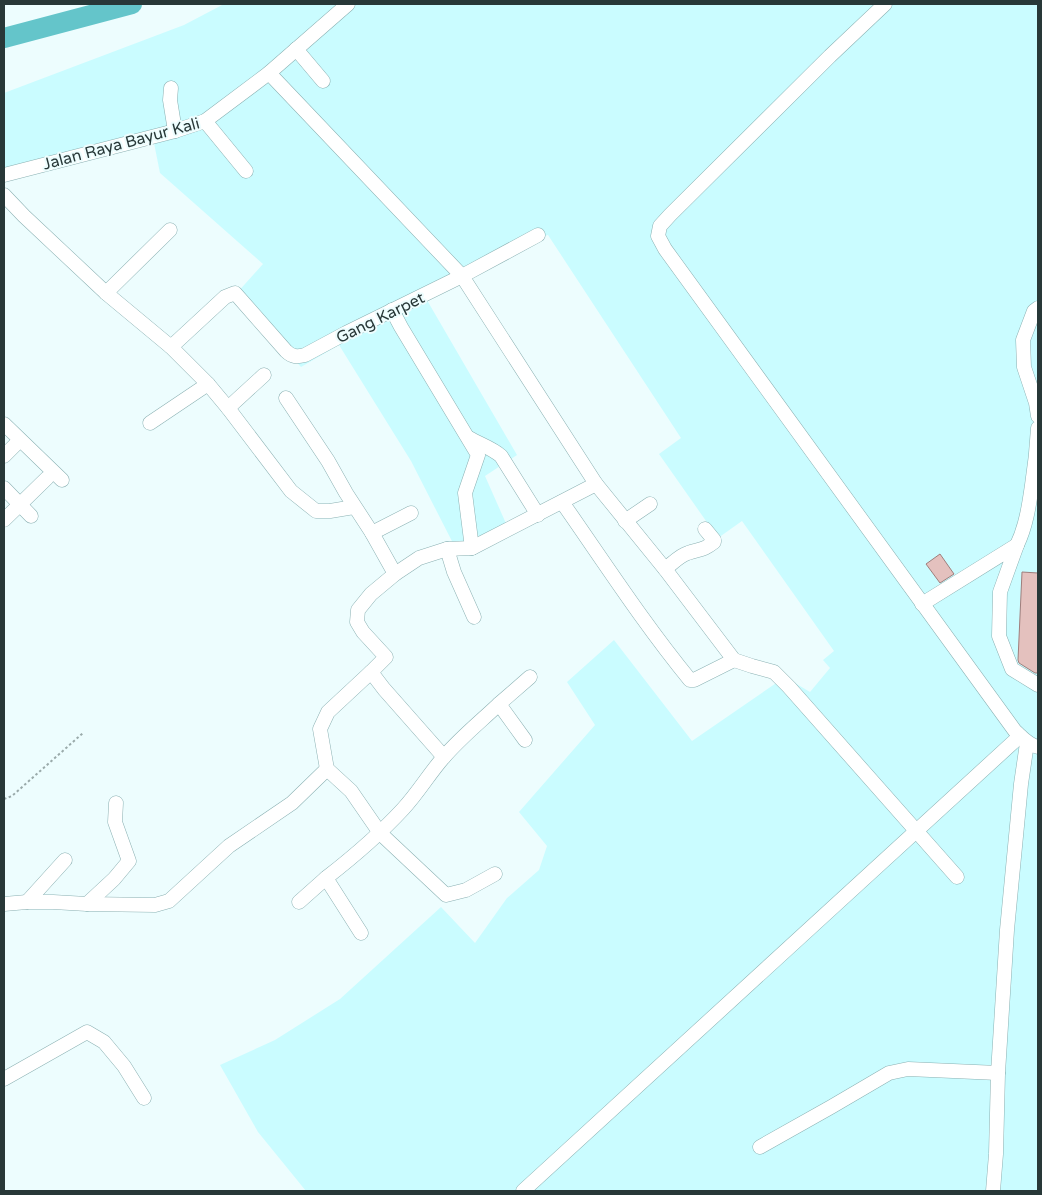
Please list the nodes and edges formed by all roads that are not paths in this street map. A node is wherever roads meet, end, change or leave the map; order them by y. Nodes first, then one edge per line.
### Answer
1 (348, 4) edge
2 (885, 4) edge
3 (296, 49) junction
4 (269, 74) junction
5 (323, 81) dead end
6 (171, 88) dead end
7 (205, 121) junction
8 (175, 131) junction
9 (246, 171) dead end
10 (4, 175) edge
11 (4, 194) edge
12 (170, 230) dead end
13 (538, 236) dead end
14 (462, 276) junction
15 (106, 293) junction
16 (1038, 308) edge
17 (392, 310) junction
18 (171, 347) junction
19 (264, 375) dead end
20 (208, 384) junction
21 (286, 398) dead end
22 (228, 408) junction
23 (1038, 416) edge
24 (150, 423) dead end
25 (4, 424) edge
26 (1038, 428) edge
27 (467, 437) junction
28 (15, 446) dead end
29 (4, 456) edge
30 (47, 478) dead end
31 (62, 480) dead end
32 (596, 484) junction
33 (4, 488) edge
34 (562, 502) junction
35 (650, 504) dead end
36 (20, 505) junction
37 (354, 507) junction
38 (411, 513) dead end
39 (538, 515) junction
40 (31, 516) dead end
41 (4, 520) edge
42 (625, 521) junction
43 (705, 529) dead end
44 (372, 534) junction
45 (1017, 545) junction
46 (472, 548) junction
47 (447, 549) junction
48 (665, 569) junction
49 (395, 574) junction
50 (922, 604) junction
51 (474, 617) dead end
52 (734, 660) junction
53 (377, 666) junction
54 (530, 677) dead end
55 (1038, 685) edge
56 (499, 704) junction
57 (525, 740) dead end
58 (1029, 742) edge
59 (444, 757) junction
60 (327, 768) junction
61 (116, 802) dead end
62 (916, 831) junction
63 (380, 833) junction
64 (65, 860) dead end
65 (495, 874) dead end
66 (958, 877) dead end
67 (326, 878) junction
68 (27, 902) junction
69 (299, 902) dead end
70 (4, 904) edge
71 (87, 904) junction
72 (361, 933) dead end
73 (998, 1073) junction
74 (4, 1079) edge
75 (144, 1098) dead end
76 (760, 1147) dead end
77 (523, 1191) edge
78 (993, 1191) edge

1 - 3 street, Jalan Raya Bayur Kali
2 - 50 street
3 - 4 street, Jalan Raya Bayur Kali
3 - 5 street
4 - 7 street, Jalan Raya Bayur Kali
4 - 14 street
6 - 8 street
7 - 8 street, Jalan Raya Bayur Kali
7 - 9 street
8 - 10 street, Jalan Raya Bayur Kali
11 - 15 street
12 - 15 street
13 - 14 street, Gang Karpet
14 - 17 street, Gang Karpet
14 - 32 street
15 - 18 street
16 - 23 street
17 - 18 street, Gang Karpet
17 - 27 street
18 - 20 street
19 - 22 street
20 - 22 street
20 - 24 street
21 - 37 street
22 - 37 street
25 - 31 street
26 - 45 street
27 - 39 street
27 - 46 street
28 - 29 street
30 - 36 street
32 - 34 street
32 - 42 street
33 - 36 street
34 - 39 street
34 - 52 street
35 - 42 street
36 - 40 street
36 - 41 street
37 - 44 street
38 - 44 street
39 - 46 street
42 - 48 street
43 - 48 street
44 - 49 street
45 - 50 street
45 - 55 street
46 - 47 street
47 - 49 street
47 - 51 street
48 - 52 street
49 - 53 street
50 - 58 street
52 - 62 street
53 - 59 street
53 - 60 street
54 - 56 street
56 - 57 street
56 - 59 street
58 - 62 street
58 - 73 street
59 - 63 street
60 - 63 street
60 - 71 street
61 - 71 street
62 - 66 street
62 - 77 street
63 - 65 street
63 - 67 street
64 - 68 street
67 - 69 street
67 - 72 street
68 - 70 street
68 - 71 street
73 - 76 street
73 - 78 street
74 - 75 street

